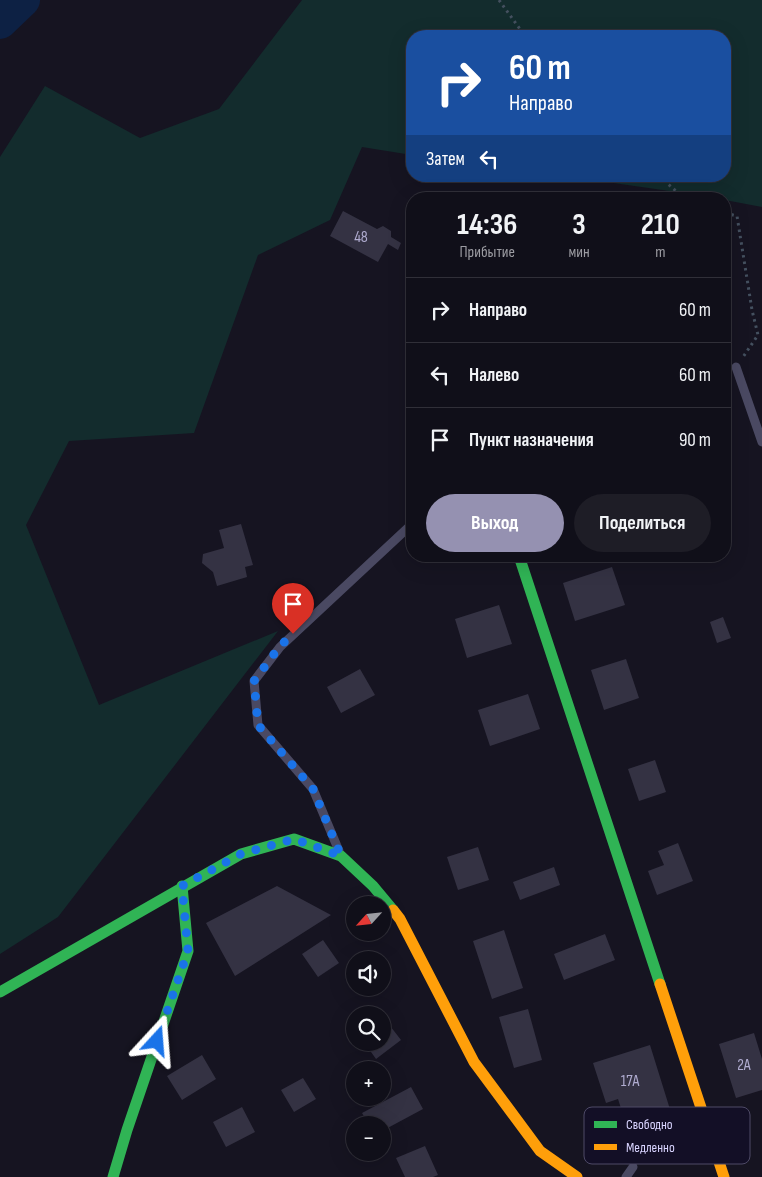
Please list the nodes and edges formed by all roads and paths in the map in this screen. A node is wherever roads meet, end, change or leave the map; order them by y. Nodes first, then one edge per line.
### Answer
1 (499, 0) edge
2 (521, 30) edge
3 (666, 182) edge
4 (677, 192) edge
5 (731, 214) edge
6 (760, 335) edge
7 (736, 367) joint
8 (762, 442) edge
9 (406, 530) edge
10 (521, 562) edge
11 (341, 856) junction
12 (182, 886) junction
13 (0, 992) edge
14 (701, 1107) edge
15 (720, 1164) edge
16 (632, 1167) dead end
17 (113, 1177) edge
18 (577, 1177) edge
19 (626, 1177) edge
20 (724, 1177) edge

1 - 2 path
3 - 4 path
5 - 6 path
6 - 7 path
7 - 8 lane
9 - 11 lane
10 - 14 street
11 - 12 street
11 - 18 street
12 - 13 street
12 - 17 street
15 - 20 street
16 - 19 lane

